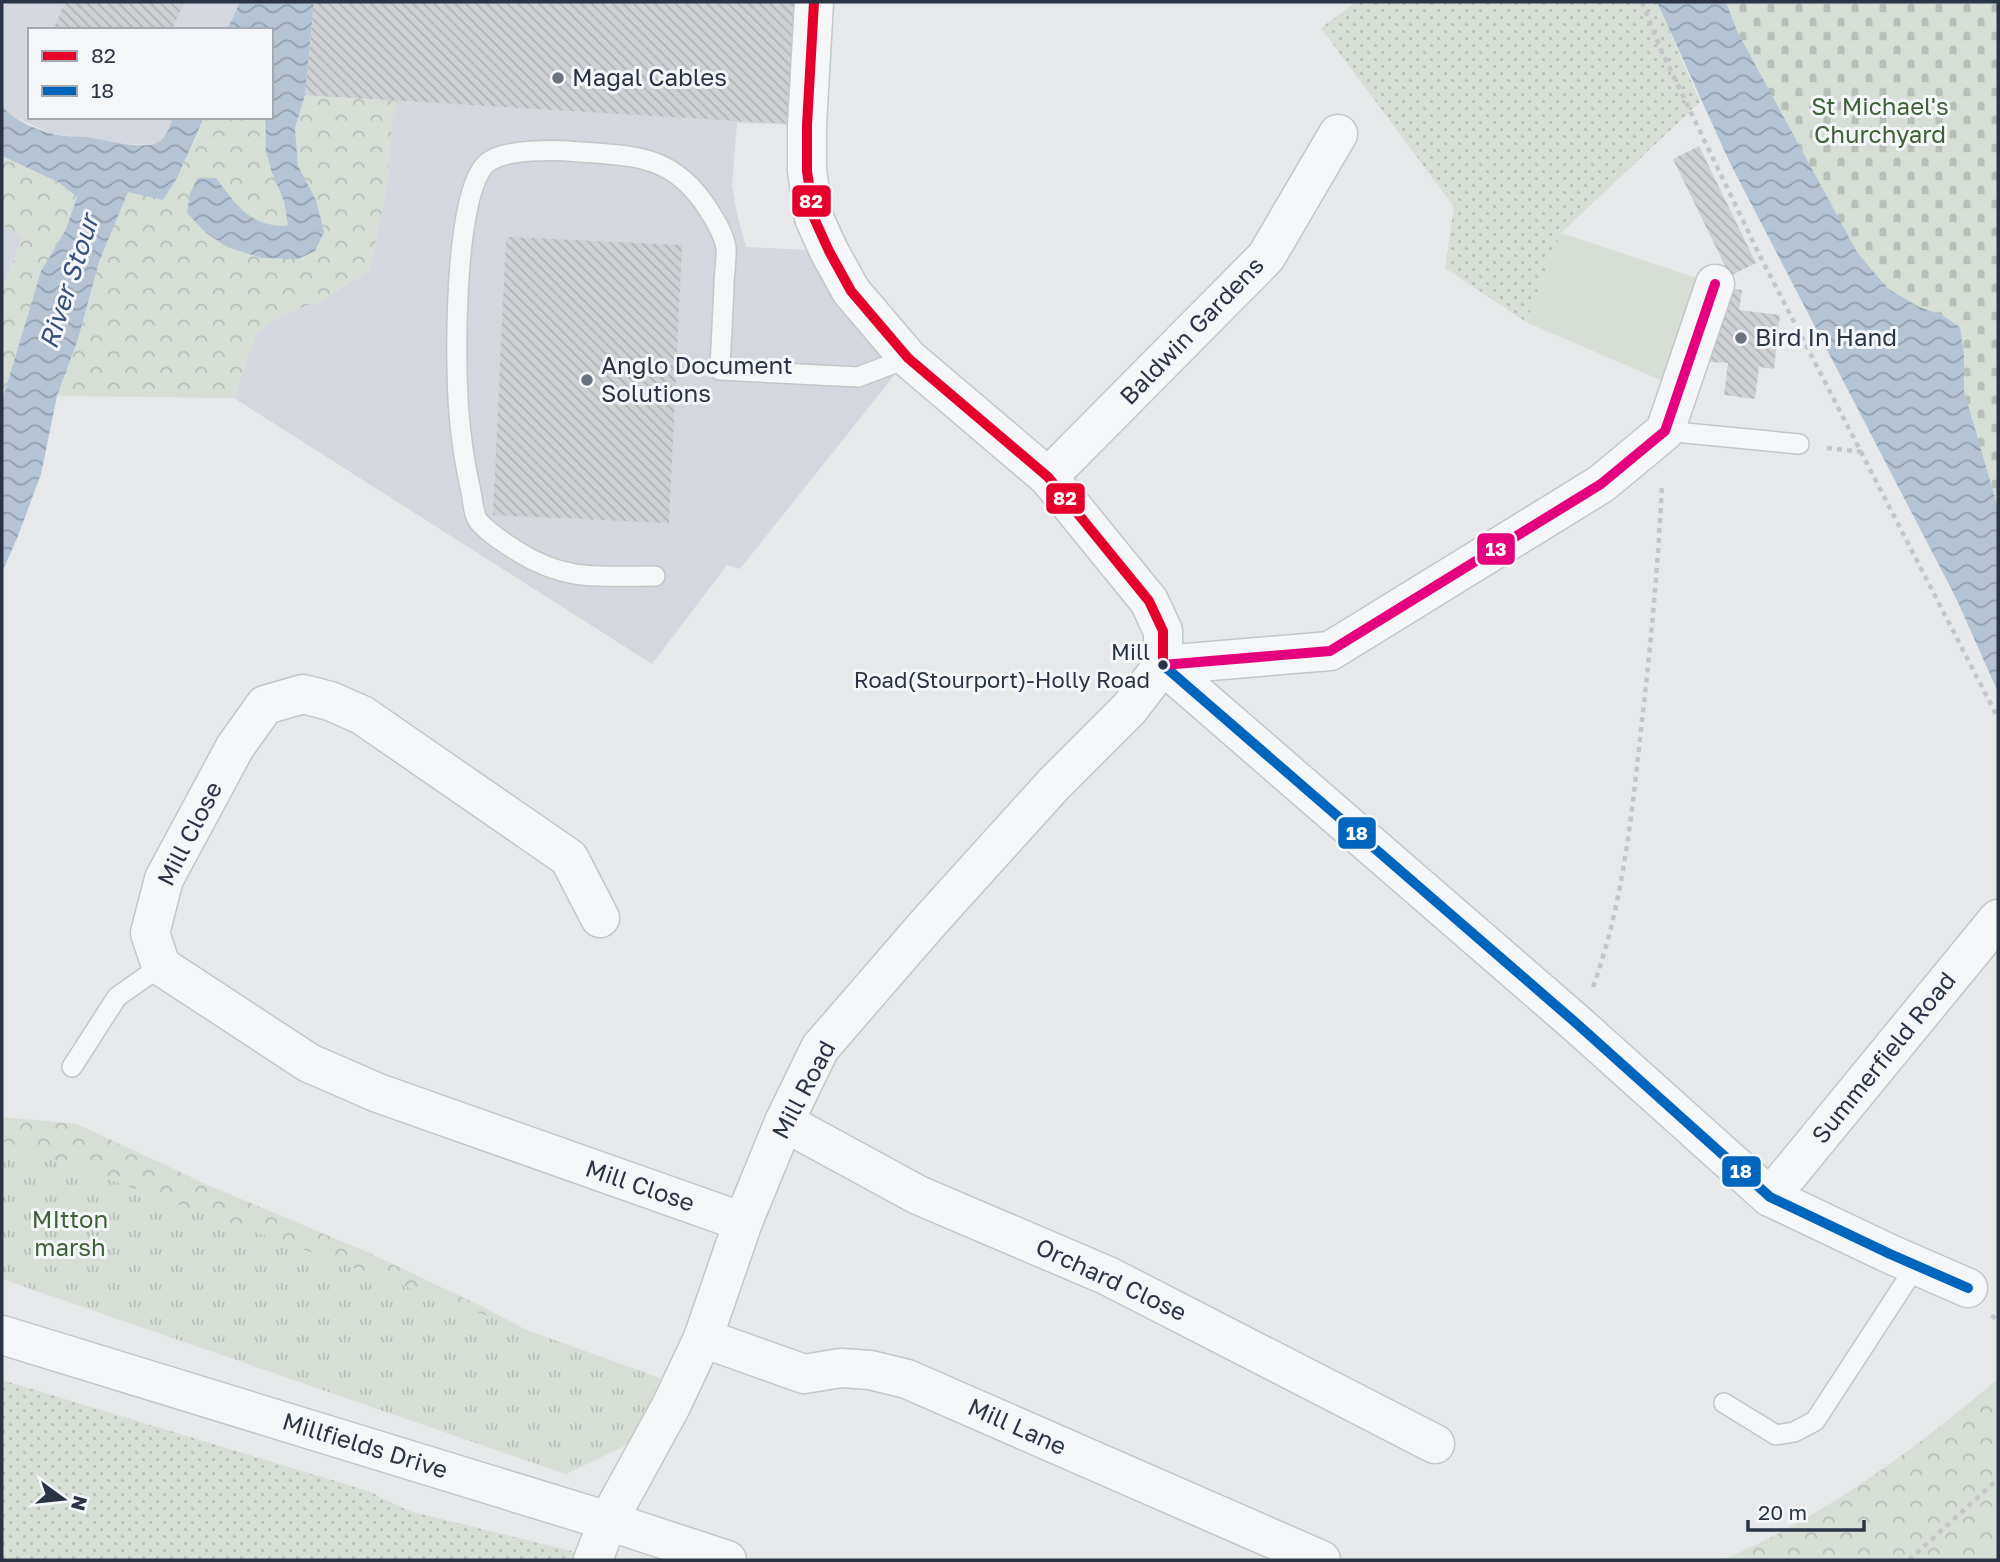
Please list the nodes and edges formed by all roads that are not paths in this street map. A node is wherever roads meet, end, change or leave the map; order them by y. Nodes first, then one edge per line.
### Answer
1 (814, 2) edge
2 (1338, 134) dead end
3 (1715, 284) dead end
4 (908, 358) junction
5 (1665, 431) junction
6 (1799, 444) road end
7 (1048, 477) junction
8 (655, 576) dead end
9 (1163, 665) junction
10 (600, 918) dead end
11 (1998, 919) edge
12 (161, 966) junction
13 (72, 1067) dead end
14 (784, 1122) junction
15 (1770, 1197) junction
16 (743, 1222) junction
17 (1916, 1266) junction
18 (1968, 1288) dead end
19 (2, 1335) edge
20 (704, 1338) junction
21 (1724, 1403) dead end
22 (1435, 1444) dead end
23 (608, 1521) junction
24 (593, 1560) edge
25 (727, 1560) edge
26 (1321, 1560) edge

1 - 4 street
2 - 7 street, Baldwin Gardens
3 - 5 street
4 - 7 street
4 - 8 lane
5 - 6 lane
5 - 9 street
7 - 9 street
9 - 14 street, Mill Road
9 - 15 street
10 - 12 street, Mill Close
11 - 15 street, Summerfield Road
12 - 13 lane
12 - 16 street, Mill Close
14 - 16 street, Mill Road
14 - 22 street, Orchard Close
15 - 17 street
16 - 20 street, Mill Road
17 - 18 street
17 - 21 lane
19 - 23 street, Millfields Drive
20 - 23 street, Mill Road
20 - 26 street, Mill Lane
23 - 24 street, Mill Road
23 - 25 street, Millfields Drive

